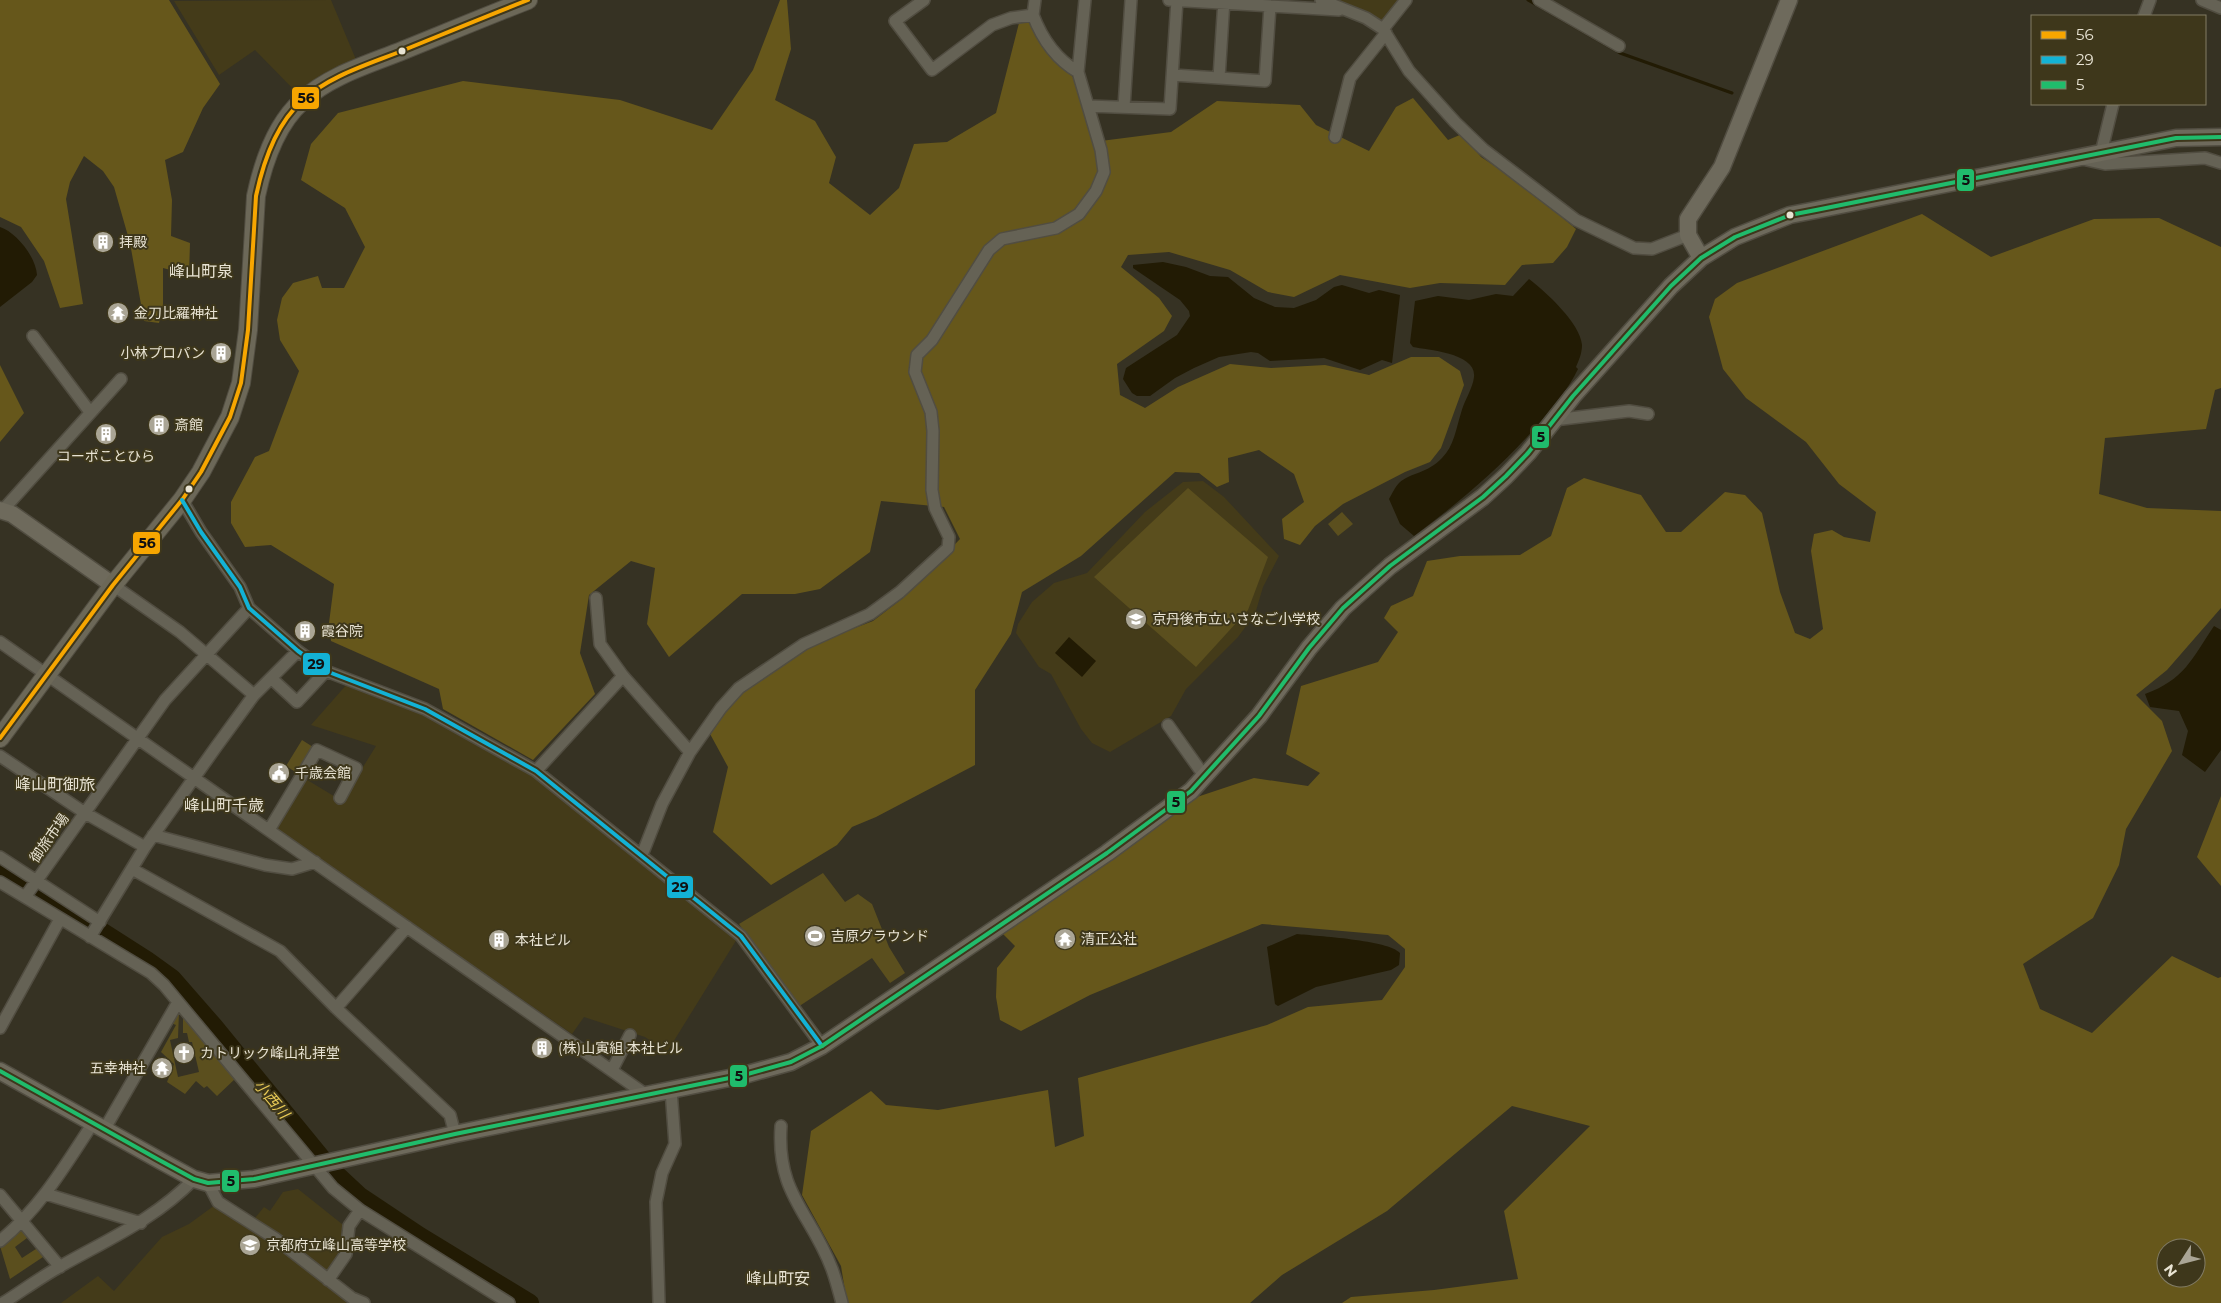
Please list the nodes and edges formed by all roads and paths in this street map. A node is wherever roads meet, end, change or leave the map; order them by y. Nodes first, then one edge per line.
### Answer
1 (528, 0) edge
2 (924, 0) edge
3 (1035, 0) edge
4 (1085, 0) edge
5 (1131, 0) edge
6 (1169, 0) edge
7 (1177, 0) edge
8 (1321, 0) edge
9 (1406, 0) edge
10 (1539, 0) edge
11 (1789, 0) edge
12 (2150, 0) edge
13 (2202, 0) edge
14 (1224, 2) edge
15 (509, 5) edge
16 (1270, 6) junction
17 (2221, 8) edge
18 (1345, 11) junction
19 (1033, 15) junction
20 (2144, 15) edge
21 (1384, 31) junction
22 (1619, 46) dead end
23 (1078, 72) junction
24 (1173, 74) junction
25 (1219, 78) junction
26 (2113, 105) edge
27 (1088, 106) junction
28 (1124, 107) junction
29 (1335, 136) dead end
30 (2221, 137) edge
31 (2101, 154) junction
32 (2081, 158) junction
33 (2221, 163) edge
34 (1688, 235) junction
35 (1701, 258) junction
36 (33, 336) dead end
37 (121, 379) dead end
38 (90, 412) junction
39 (1648, 414) dead end
40 (1554, 420) junction
41 (182, 500) junction
42 (1, 511) edge
43 (111, 588) junction
44 (596, 598) dead end
45 (249, 608) junction
46 (0, 642) edge
47 (298, 650) junction
48 (206, 654) junction
49 (326, 671) junction
50 (47, 673) junction
51 (623, 676) junction
52 (271, 678) junction
53 (254, 695) junction
54 (1168, 725) dead end
55 (138, 737) junction
56 (0, 738) edge
57 (690, 752) junction
58 (0, 756) edge
59 (536, 771) junction
60 (194, 777) junction
61 (1204, 777) junction
62 (340, 798) dead end
63 (85, 813) junction
64 (269, 830) junction
65 (152, 835) junction
66 (145, 847) junction
67 (642, 855) junction
68 (0, 857) edge
69 (315, 862) junction
70 (132, 869) junction
71 (0, 882) edge
72 (37, 882) junction
73 (26, 896) junction
74 (60, 919) junction
75 (407, 927) junction
76 (96, 929) junction
77 (178, 1002) junction
78 (336, 1008) junction
79 (0, 1028) edge
80 (630, 1035) dead end
81 (822, 1046) junction
82 (612, 1070) junction
83 (0, 1071) edge
84 (671, 1090) junction
85 (645, 1094) junction
86 (98, 1126) junction
87 (781, 1126) dead end
88 (455, 1134) junction
89 (312, 1165) junction
90 (201, 1181) junction
91 (46, 1194) junction
92 (0, 1195) edge
93 (360, 1210) junction
94 (23, 1222) junction
95 (141, 1223) junction
96 (0, 1241) edge
97 (60, 1267) junction
98 (328, 1280) junction
99 (3, 1303) edge
100 (364, 1303) edge
101 (509, 1303) edge
102 (659, 1303) edge
103 (842, 1303) edge

1 - 15 main road
2 - 19 street
3 - 19 street
4 - 23 street
5 - 28 street
6 - 7 street
7 - 14 street
7 - 24 street
8 - 18 street
9 - 21 street
10 - 22 street
11 - 34 street
12 - 20 street
13 - 17 street
14 - 16 street
14 - 25 street
15 - 41 main road
16 - 18 street
16 - 25 street
18 - 21 street
19 - 23 street
21 - 29 street
21 - 34 street
23 - 27 street
24 - 25 street
24 - 28 street
26 - 31 street
27 - 28 street
27 - 57 street
30 - 31 street
31 - 32 street
32 - 33 street
32 - 35 street
34 - 35 street
35 - 40 street
36 - 38 street
37 - 38 street
38 - 42 street
39 - 40 street
40 - 61 street
41 - 43 main road
41 - 45 street
42 - 43 street
43 - 48 street
43 - 50 main road
44 - 51 street
45 - 47 street
45 - 48 street, 御旅市場
46 - 50 street
47 - 49 street
47 - 52 street
48 - 53 street
48 - 55 street, 御旅市場
49 - 52 street
49 - 59 street
50 - 55 street
50 - 56 main road
51 - 57 street
51 - 59 street
52 - 53 street
53 - 60 street
54 - 61 street
55 - 60 street
55 - 63 street, 御旅市場
57 - 67 street
58 - 63 street
59 - 67 street
60 - 64 street
60 - 65 street
61 - 81 street
62 - 64 street
63 - 66 street
63 - 72 street, 御旅市場
64 - 69 street
65 - 66 street
65 - 69 street
66 - 70 street
67 - 81 street
68 - 72 street
69 - 75 street
70 - 76 street
70 - 78 street
71 - 73 street
72 - 73 street, 御旅市場
72 - 76 street
73 - 74 street
74 - 76 street
74 - 79 street
75 - 78 street
75 - 82 street
76 - 77 street
77 - 86 street
77 - 89 street
78 - 88 street
80 - 82 street
81 - 84 street
82 - 85 street
83 - 86 street
84 - 85 street
84 - 102 street
85 - 88 street
86 - 90 street
86 - 91 street
87 - 103 street
88 - 89 street
89 - 90 street
89 - 93 street
90 - 95 street
90 - 98 street
91 - 94 street
91 - 95 street
92 - 94 street
93 - 98 street
93 - 101 street
94 - 96 street
94 - 97 street
95 - 97 street
97 - 99 street
98 - 100 street

